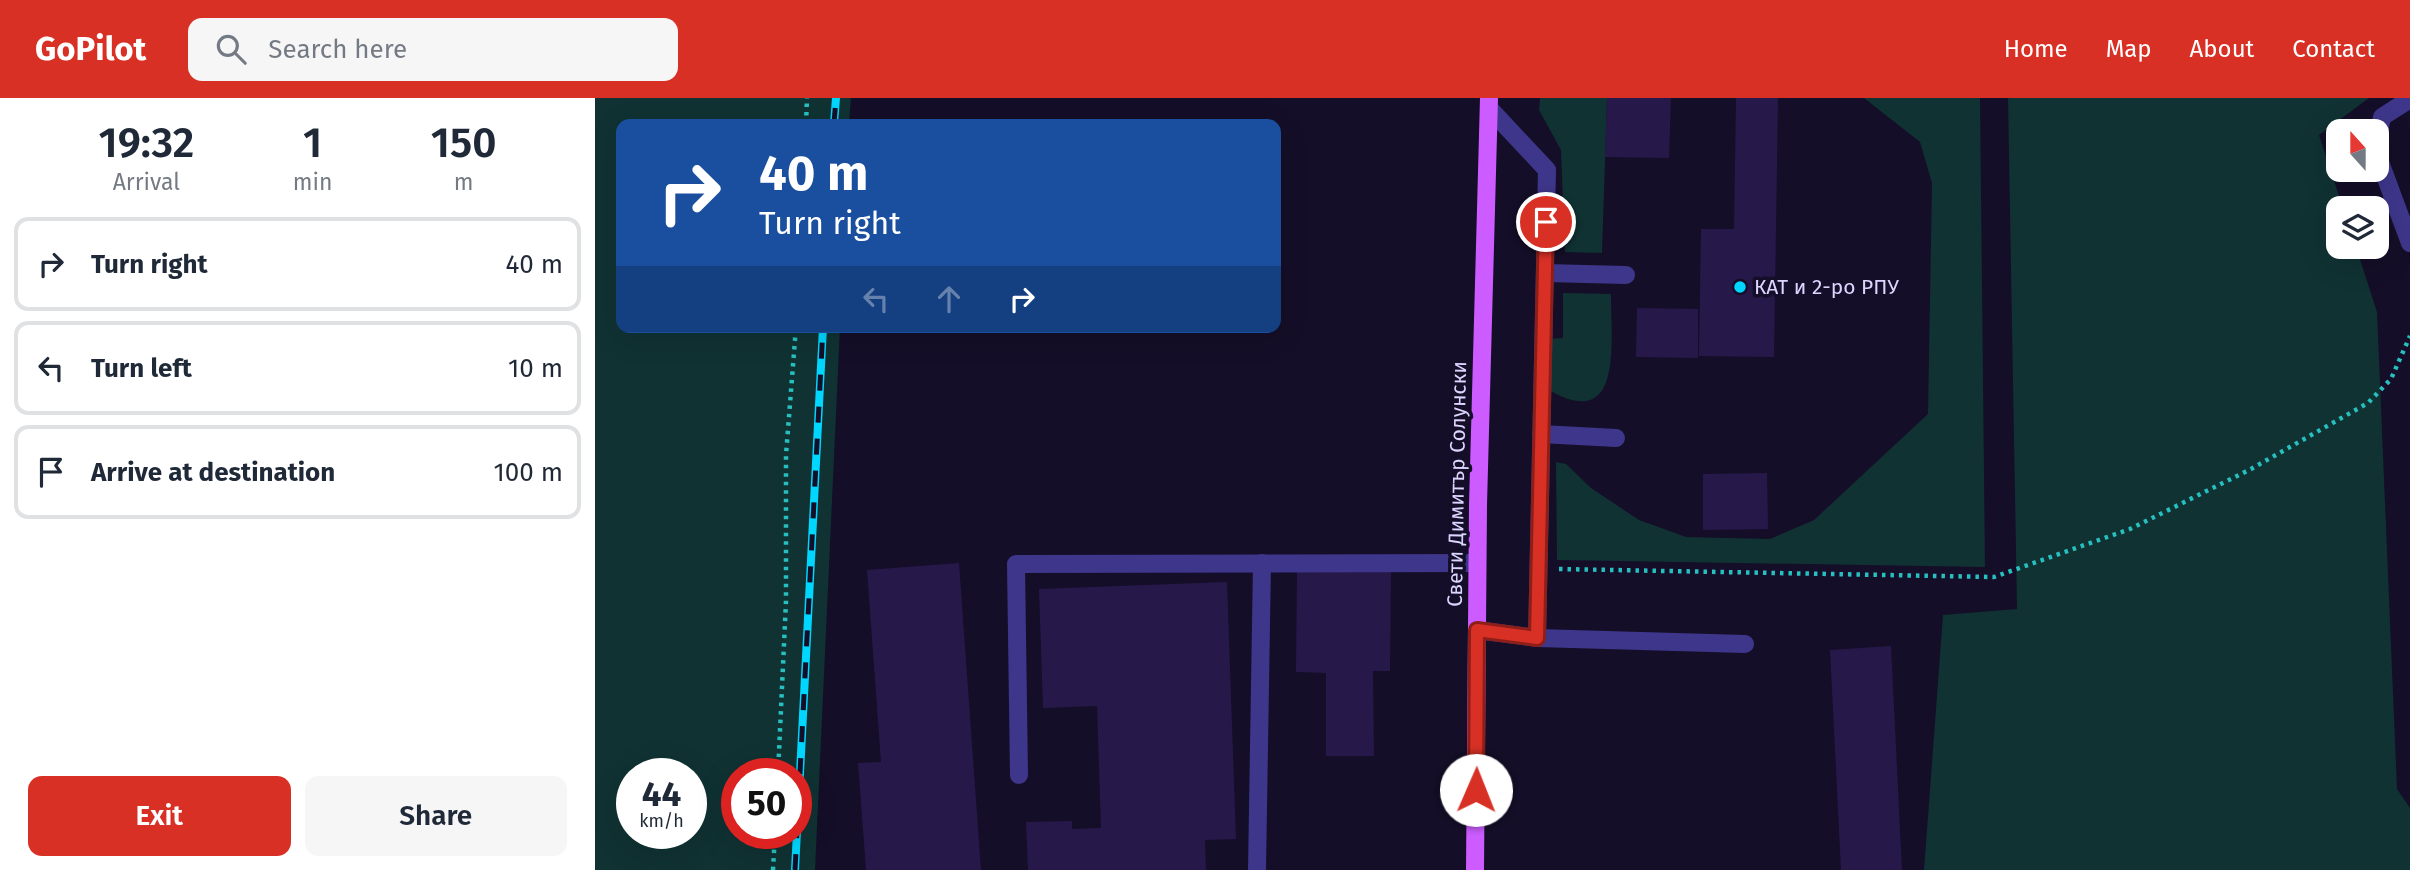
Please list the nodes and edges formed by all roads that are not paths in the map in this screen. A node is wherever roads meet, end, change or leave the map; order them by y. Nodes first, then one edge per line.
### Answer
1 (2410, 99) edge
2 (1489, 103) edge
3 (2410, 243) edge
4 (1545, 273) junction
5 (1626, 275) dead end
6 (1541, 434) junction
7 (1616, 438) dead end
8 (1262, 563) junction
9 (1478, 563) junction
10 (1477, 630) junction
11 (1537, 638) junction
12 (1745, 643) dead end
13 (1019, 775) dead end
14 (1257, 870) edge
15 (1475, 870) edge

1 - 3 street
2 - 4 street
2 - 9 main road, Свети Димитър Солунски
4 - 5 street
4 - 6 street
6 - 7 street
6 - 11 street
8 - 9 street
8 - 13 street
8 - 14 street
9 - 10 main road, Свети Димитър Солунски
10 - 11 street
10 - 15 main road, Свети Димитър Солунски
11 - 12 street

